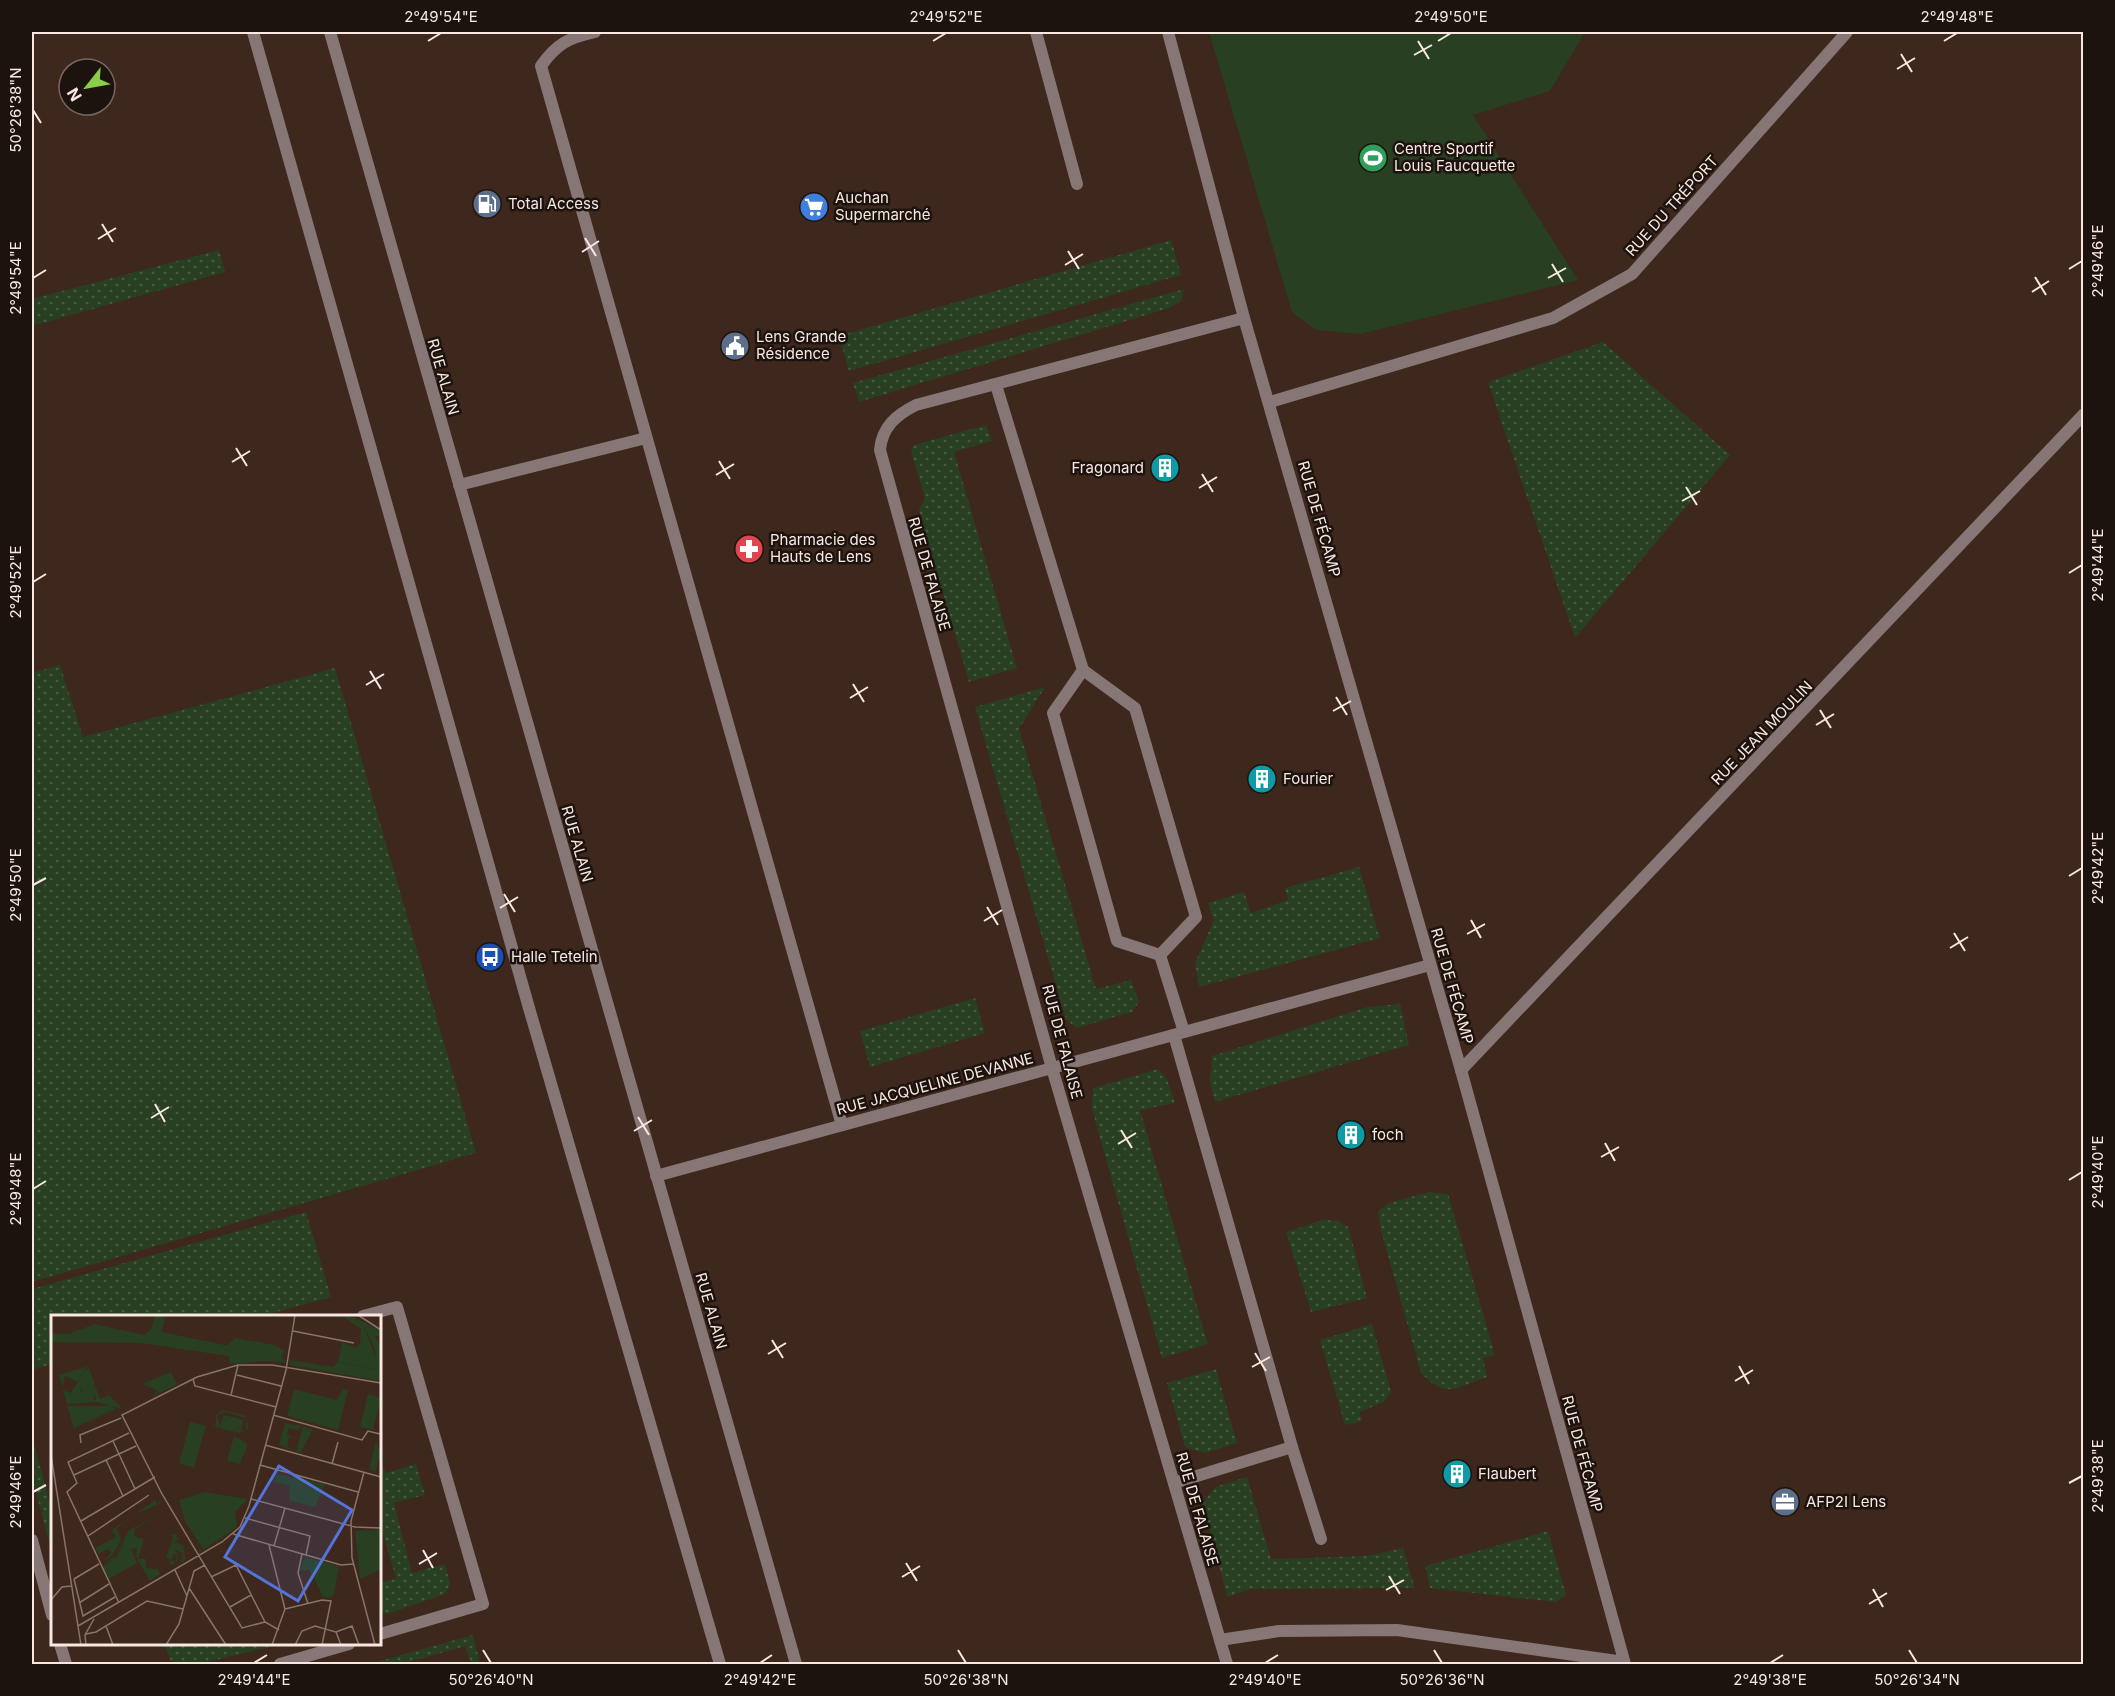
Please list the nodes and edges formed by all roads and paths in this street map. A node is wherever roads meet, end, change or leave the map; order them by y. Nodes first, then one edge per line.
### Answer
1 (253, 32) edge
2 (330, 32) edge
3 (595, 32) edge
4 (1036, 32) edge
5 (1168, 32) edge
6 (1847, 32) edge
7 (1077, 184) dead end
8 (1245, 318) junction
9 (996, 385) junction
10 (1270, 402) junction
11 (2084, 414) edge
12 (646, 438) junction
13 (459, 485) junction
14 (1083, 670) junction
15 (1160, 955) junction
16 (1430, 964) junction
17 (1179, 1033) junction
18 (1052, 1068) junction
19 (1461, 1070) junction
20 (842, 1125) junction
21 (656, 1176) junction
22 (370, 1315) edge
23 (1292, 1447) junction
24 (1174, 1483) junction
25 (1321, 1539) dead end
26 (32, 1540) edge
27 (51, 1612) edge
28 (381, 1635) edge
29 (1220, 1640) junction
30 (60, 1645) edge
31 (346, 1645) edge
32 (1625, 1663) edge
33 (66, 1665) edge
34 (280, 1665) edge
35 (720, 1665) edge
36 (796, 1665) edge
37 (1227, 1665) edge

1 - 35 street
2 - 13 street, RUE ALAIN
3 - 12 street
4 - 7 street
5 - 8 street, RUE DE FÉCAMP
6 - 10 street, RUE DU TRÉPORT
8 - 9 street
8 - 10 street, RUE DE FÉCAMP
9 - 14 street
9 - 18 street, RUE DE FALAISE
10 - 16 street, RUE DE FÉCAMP
11 - 19 street, RUE JEAN MOULIN
12 - 13 street
12 - 20 street
13 - 21 street, RUE ALAIN
14 - 15 street
14 - 15 street
15 - 17 street
16 - 17 street, RUE JACQUELINE DEVANNE
16 - 19 street, RUE DE FÉCAMP
17 - 18 street, RUE JACQUELINE DEVANNE
17 - 23 street
18 - 20 street, RUE JACQUELINE DEVANNE
18 - 24 street, RUE DE FALAISE
19 - 32 street, RUE DE FÉCAMP
20 - 21 street, RUE JACQUELINE DEVANNE
21 - 36 street, RUE ALAIN
22 - 28 street
23 - 24 street
23 - 25 street
24 - 29 street, RUE DE FALAISE
26 - 27 street
29 - 32 street
29 - 37 street, RUE DE FALAISE
30 - 33 street
31 - 34 street

